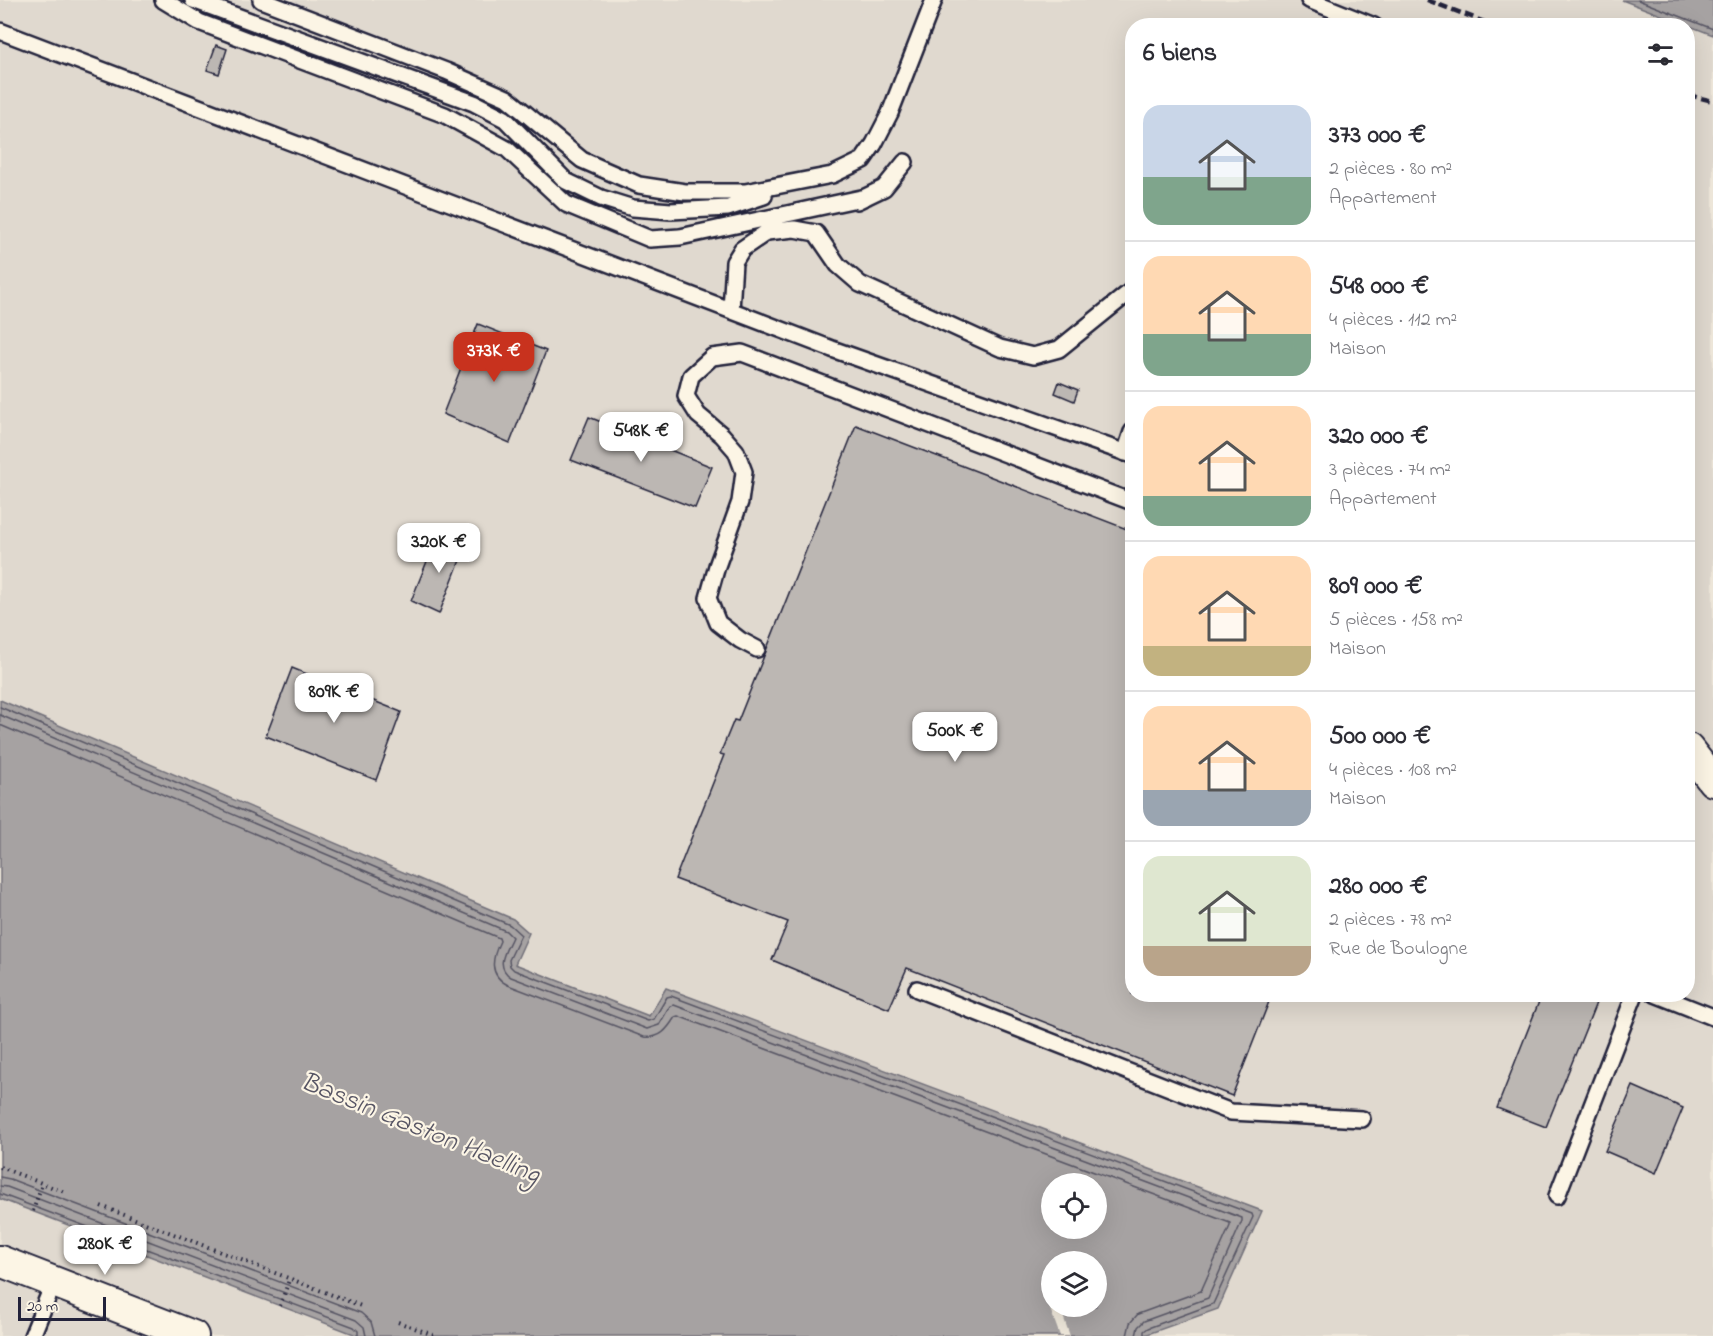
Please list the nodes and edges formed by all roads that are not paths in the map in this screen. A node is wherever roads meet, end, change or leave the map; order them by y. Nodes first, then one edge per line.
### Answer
1 (163, 0) edge
2 (193, 0) edge
3 (261, 0) edge
4 (934, 0) edge
5 (1309, 0) edge
6 (1354, 18) edge
7 (0, 31) edge
8 (905, 162) dead end
9 (832, 174) junction
10 (866, 197) junction
11 (794, 229) junction
12 (1125, 296) edge
13 (730, 310) junction
14 (1125, 453) edge
15 (1125, 499) edge
16 (757, 648) dead end
17 (1695, 758) edge
18 (1713, 781) edge
19 (917, 989) dead end
20 (1632, 1002) edge
21 (1675, 1002) edge
22 (1713, 1017) edge
23 (1362, 1119) dead end
24 (1557, 1196) dead end
25 (0, 1261) edge
26 (54, 1282) junction
27 (32, 1336) edge
28 (193, 1336) edge

1 - 10 lane
2 - 9 lane
3 - 9 lane
4 - 9 lane
5 - 6 lane
7 - 13 lane
8 - 10 lane
10 - 11 lane
11 - 12 lane
11 - 13 lane
13 - 14 lane
15 - 16 lane
17 - 18 street
19 - 23 lane
20 - 24 lane
21 - 22 lane
25 - 26 street
26 - 27 lane
26 - 28 street

